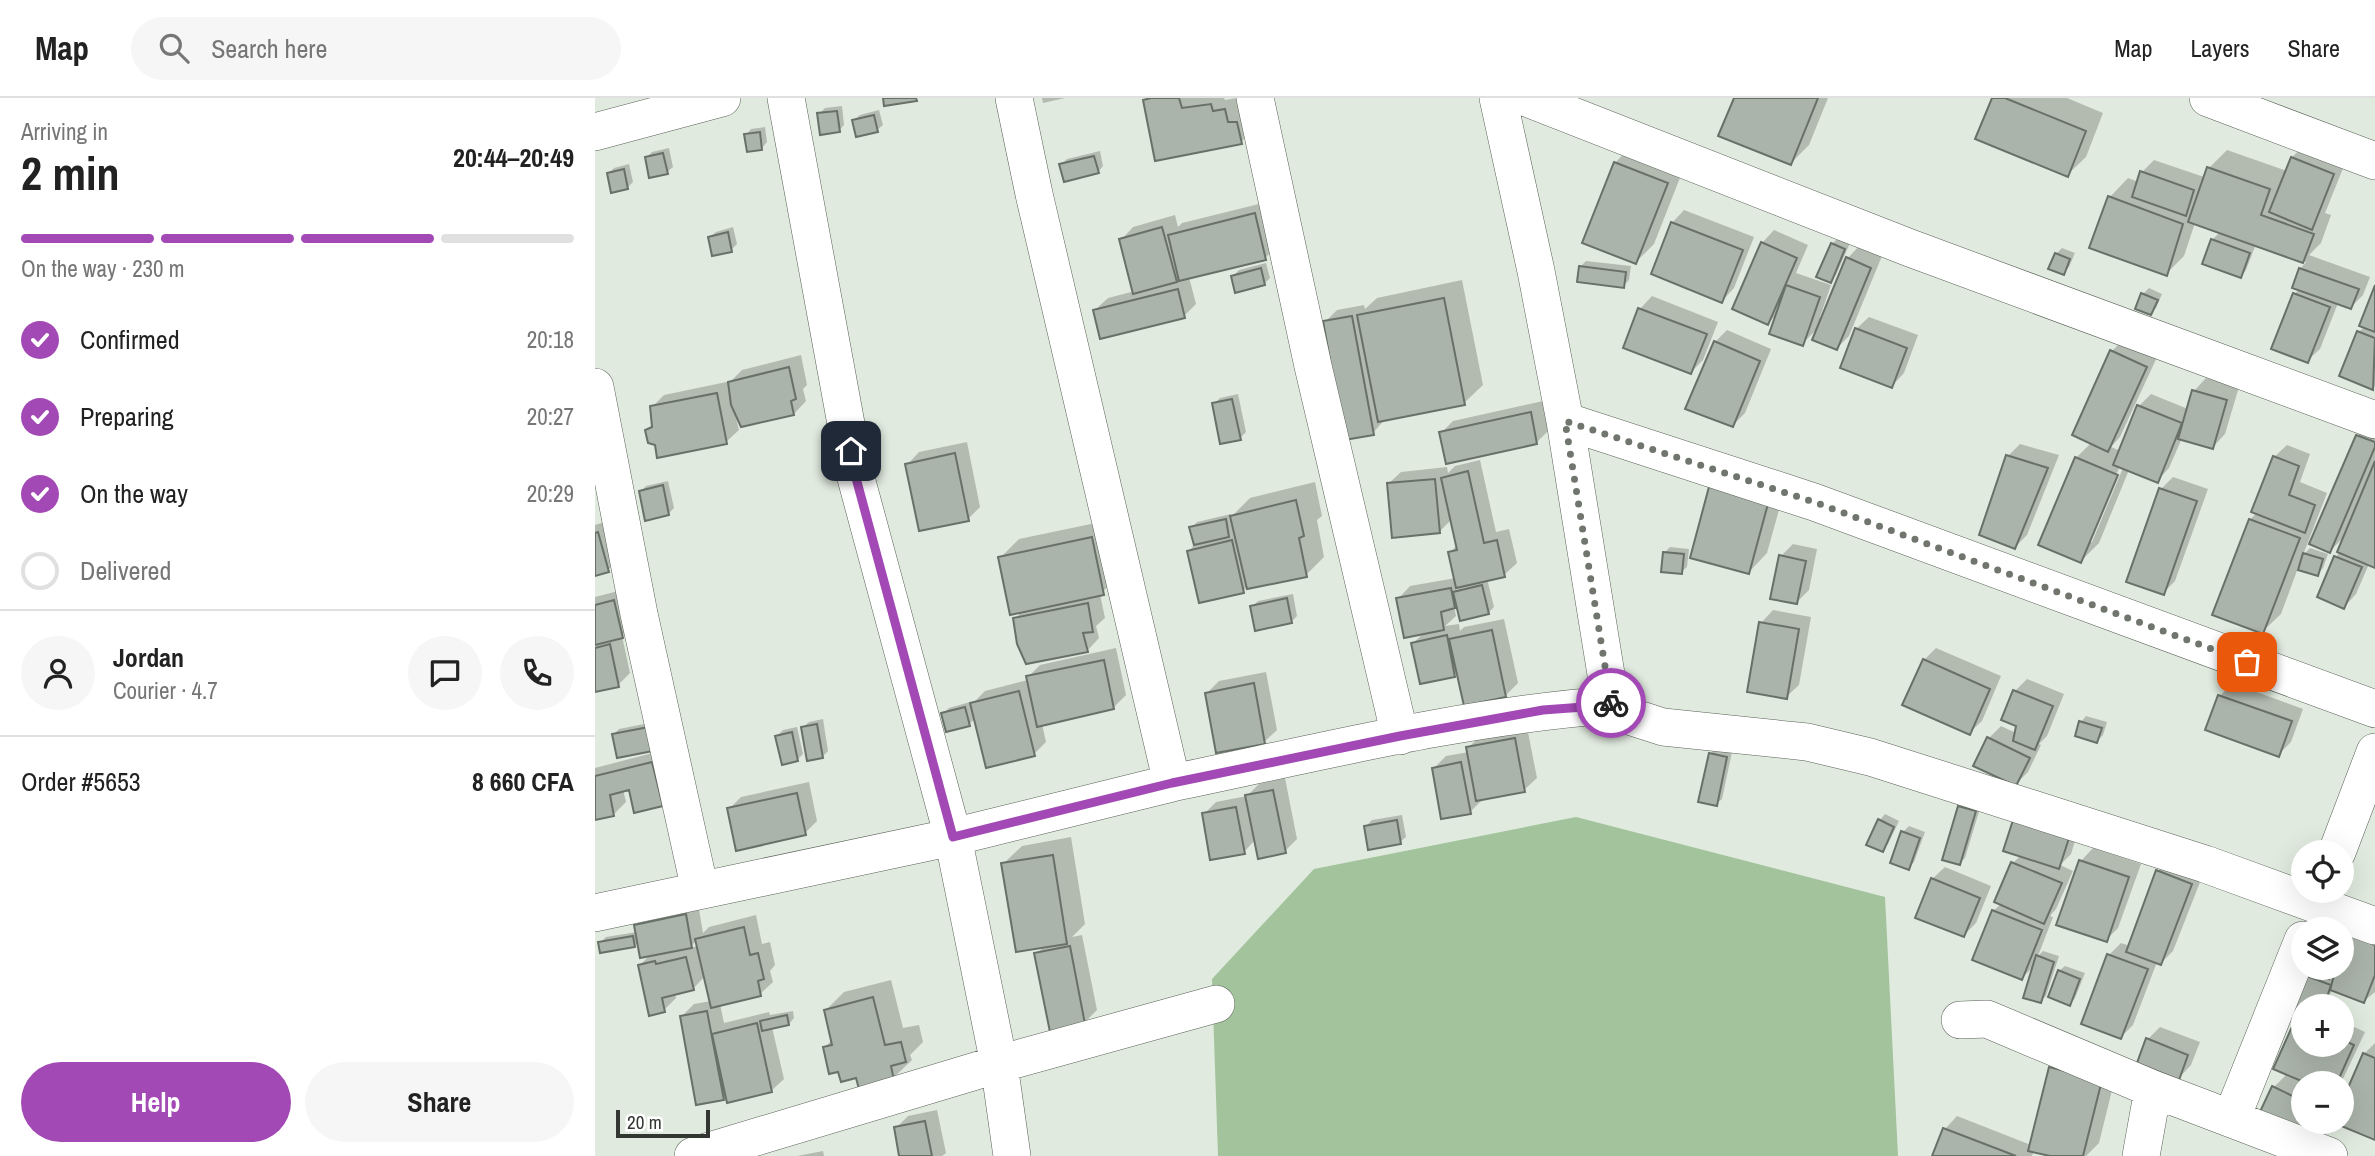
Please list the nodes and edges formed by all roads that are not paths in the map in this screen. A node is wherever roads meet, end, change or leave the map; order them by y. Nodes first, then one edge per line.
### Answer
1 (722, 98) edge
2 (786, 98) edge
3 (1014, 98) edge
4 (1255, 98) edge
5 (1498, 98) edge
6 (1527, 98) edge
7 (2208, 98) edge
8 (595, 132) edge
9 (2375, 161) edge
10 (595, 387) edge
11 (2375, 420) edge
12 (1565, 421) junction
13 (1611, 705) junction
14 (2375, 709) edge
15 (1400, 736) junction
16 (2375, 752) edge
17 (1172, 783) junction
18 (953, 837) junction
19 (2342, 840) edge
20 (700, 891) junction
21 (2316, 908) edge
22 (595, 913) edge
23 (2375, 926) edge
24 (2291, 970) edge
25 (1216, 1004) dead end
26 (1960, 1020) dead end
27 (999, 1064) junction
28 (2153, 1088) junction
29 (2232, 1117) junction
30 (693, 1156) edge
31 (1012, 1156) edge
32 (2141, 1156) edge
33 (2329, 1156) edge

1 - 8 street
2 - 18 street
3 - 17 street
4 - 15 street
5 - 12 street
6 - 11 street
7 - 9 street
10 - 20 street
12 - 13 street
12 - 14 street
13 - 15 street
13 - 21 street
15 - 17 street
16 - 19 street
17 - 18 street
18 - 20 street
18 - 27 street
20 - 22 street
21 - 23 street
24 - 29 street
25 - 27 street
26 - 28 street
27 - 30 street
27 - 31 street
28 - 29 street
28 - 32 street
29 - 33 street

